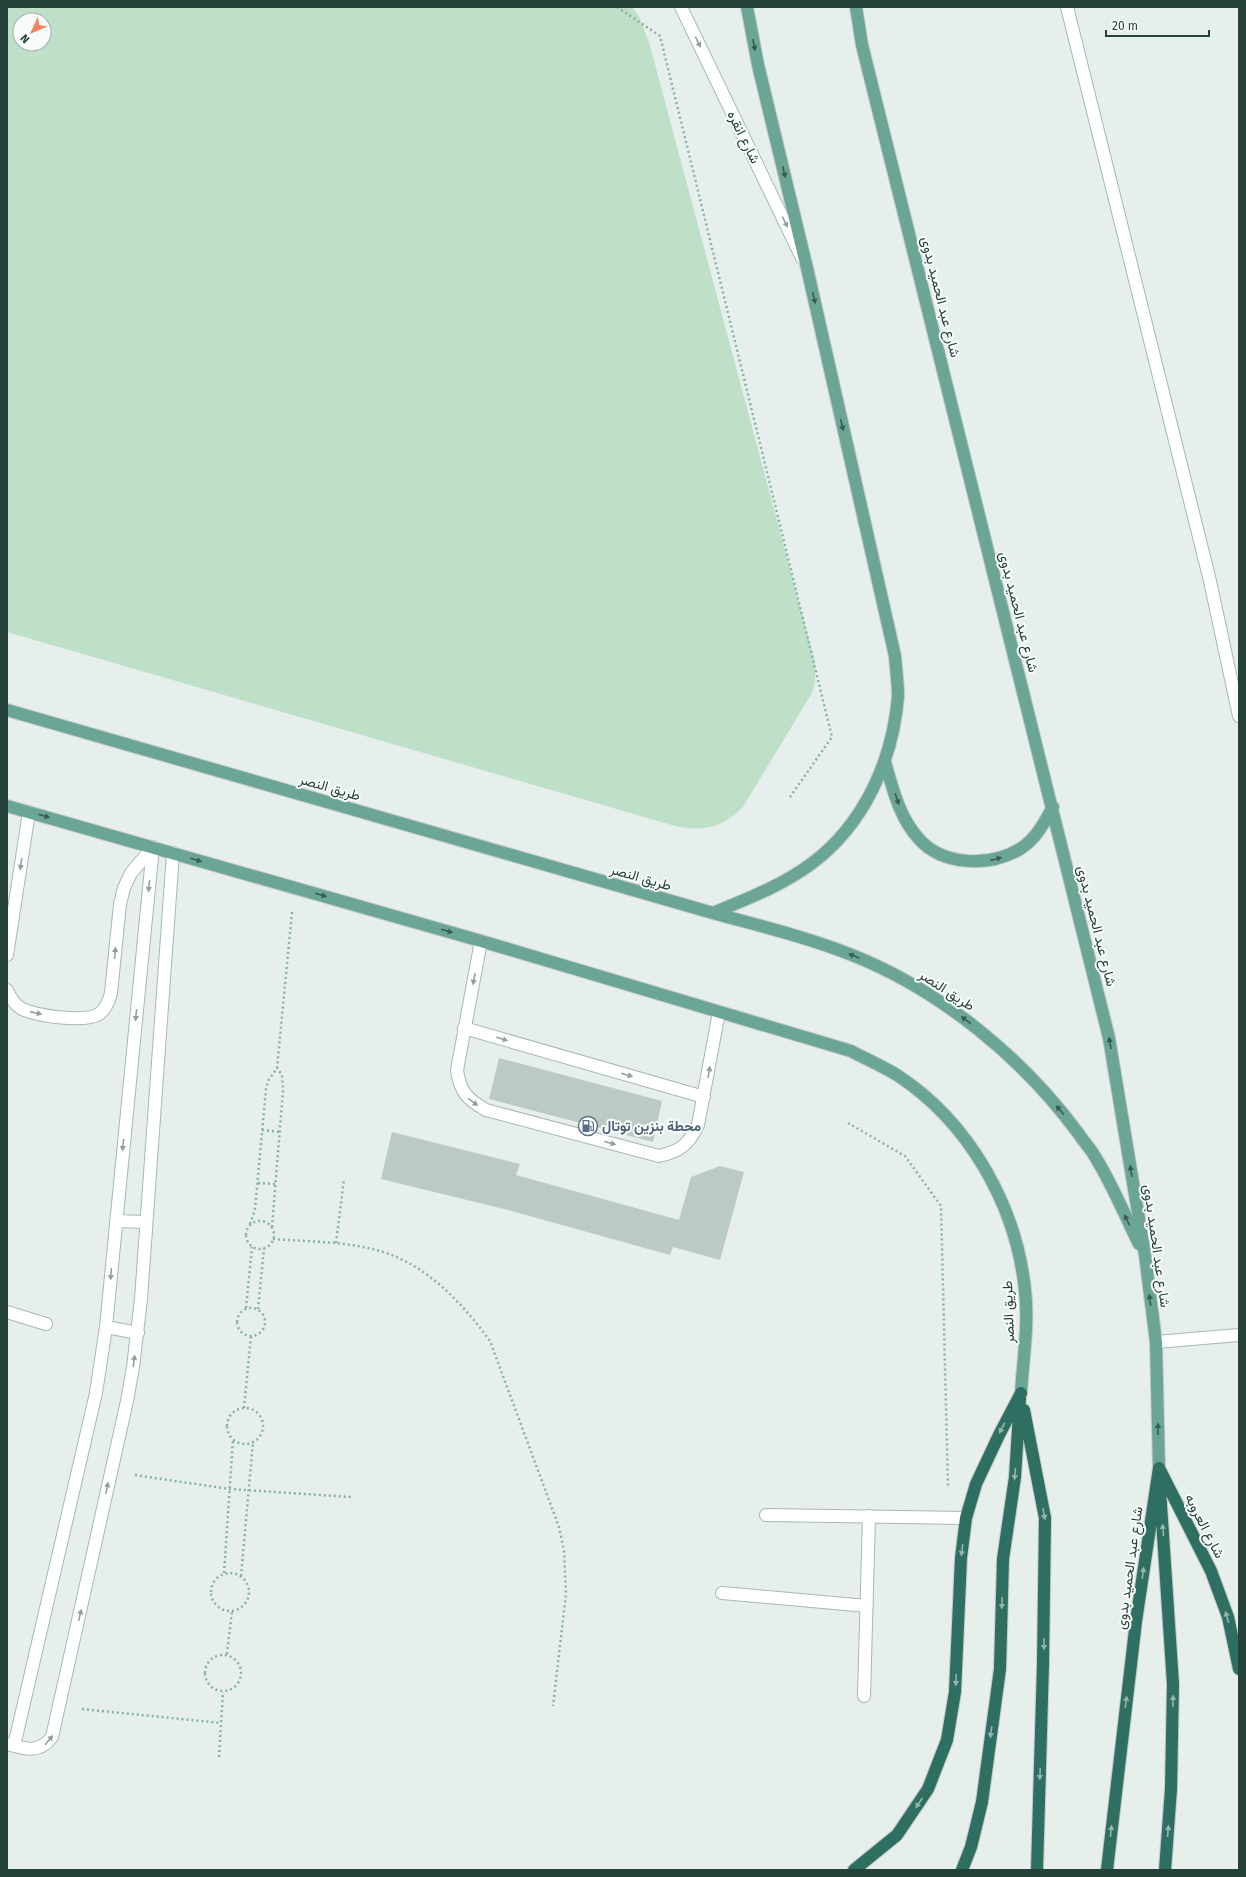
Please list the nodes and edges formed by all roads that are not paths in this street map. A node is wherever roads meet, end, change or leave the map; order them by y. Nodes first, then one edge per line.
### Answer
1 (681, 7) edge
2 (747, 7) edge
3 (856, 7) edge
4 (1067, 7) edge
5 (807, 268) junction
6 (7, 710) edge
7 (1239, 716) edge
8 (885, 762) junction
9 (7, 806) edge
10 (1053, 807) junction
11 (29, 812) junction
12 (153, 847) junction
13 (173, 853) junction
14 (713, 914) junction
15 (481, 941) junction
16 (7, 955) edge
17 (7, 990) edge
18 (720, 1012) junction
19 (464, 1028) junction
20 (704, 1097) junction
21 (116, 1220) junction
22 (146, 1222) junction
23 (1145, 1256) junction
24 (7, 1312) edge
25 (46, 1324) dead end
26 (106, 1328) junction
27 (138, 1333) junction
28 (1239, 1335) edge
29 (1156, 1342) junction
30 (1021, 1393) junction
31 (1158, 1468) junction
32 (766, 1515) dead end
33 (869, 1516) junction
34 (966, 1518) junction
35 (722, 1593) dead end
36 (867, 1606) junction
37 (1239, 1668) edge
38 (864, 1696) dead end
39 (10, 1745) edge
40 (854, 1870) edge
41 (962, 1870) edge
42 (1037, 1870) edge
43 (1107, 1870) edge
44 (1165, 1870) edge

1 -> 5 street, شارع انقره
2 -> 5 main road
3 - 10 main road, شارع عبد الحميد بدوى
4 - 7 street
5 -> 8 main road
6 - 14 main road, طريق النصر
8 -> 10 main road
8 - 14 main road
9 - 11 main road, طريق النصر
23 -> 10 main road, شارع عبد الحميد بدوى
11 -> 12 main road, طريق النصر
11 -> 16 street
12 - 13 main road, طريق النصر
17 -> 12 street
12 -> 21 street
13 -> 15 main road, طريق النصر
13 - 22 street
23 -> 14 main road, طريق النصر
15 - 18 main road, طريق النصر
15 -> 19 street
20 -> 18 street
18 - 30 main road, طريق النصر
19 -> 20 street
19 -> 20 street
21 - 22 street
21 -> 26 street
22 - 27 street
29 -> 23 main road, شارع عبد الحميد بدوى
24 - 25 street
26 - 27 street
26 - 39 street
39 -> 27 street
28 - 29 street
31 -> 29 main road, شارع عبد الحميد بدوى
30 -> 34 highway
30 -> 41 highway
30 -> 42 highway
37 -> 31 highway, شارع العروبه
43 -> 31 highway, شارع عبد الحميد بدوى
44 -> 31 highway
32 - 33 street
33 - 34 street
33 - 36 street
34 -> 40 highway
35 - 36 street
36 - 38 street

